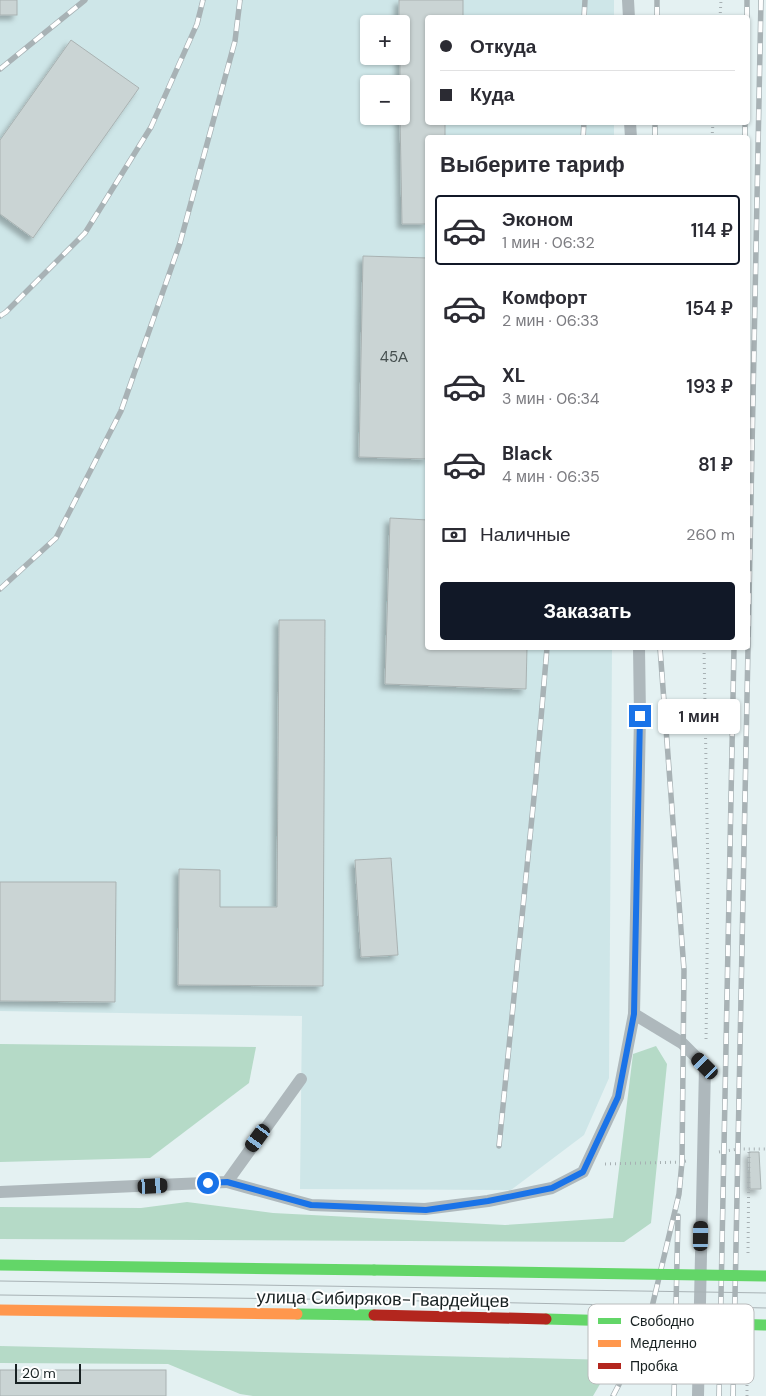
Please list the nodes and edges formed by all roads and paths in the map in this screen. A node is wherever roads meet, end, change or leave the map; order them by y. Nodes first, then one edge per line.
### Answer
1 (628, 0) edge
2 (721, 0) edge
3 (628, 15) edge
4 (720, 15) edge
5 (639, 650) edge
6 (704, 650) edge
7 (634, 1014) junction
8 (705, 1066) junction
9 (301, 1079) dead end
10 (766, 1149) edge
11 (703, 1157) junction
12 (583, 1172) junction
13 (227, 1182) junction
14 (0, 1192) edge
15 (0, 1265) edge
16 (766, 1276) edge
17 (700, 1304) edge
18 (0, 1310) edge
19 (588, 1320) edge

1 - 3 lane
2 - 4 path
5 - 7 lane
6 - 8 path
7 - 8 lane
7 - 12 lane
8 - 11 lane
9 - 13 lane
10 - 11 path
11 - 12 path
11 - 17 lane
12 - 13 lane
13 - 14 lane
15 - 16 main road, улица Сибиряков-Гвардейцев, bridge
18 - 19 main road, улица Сибиряков-Гвардейцев, bridge

